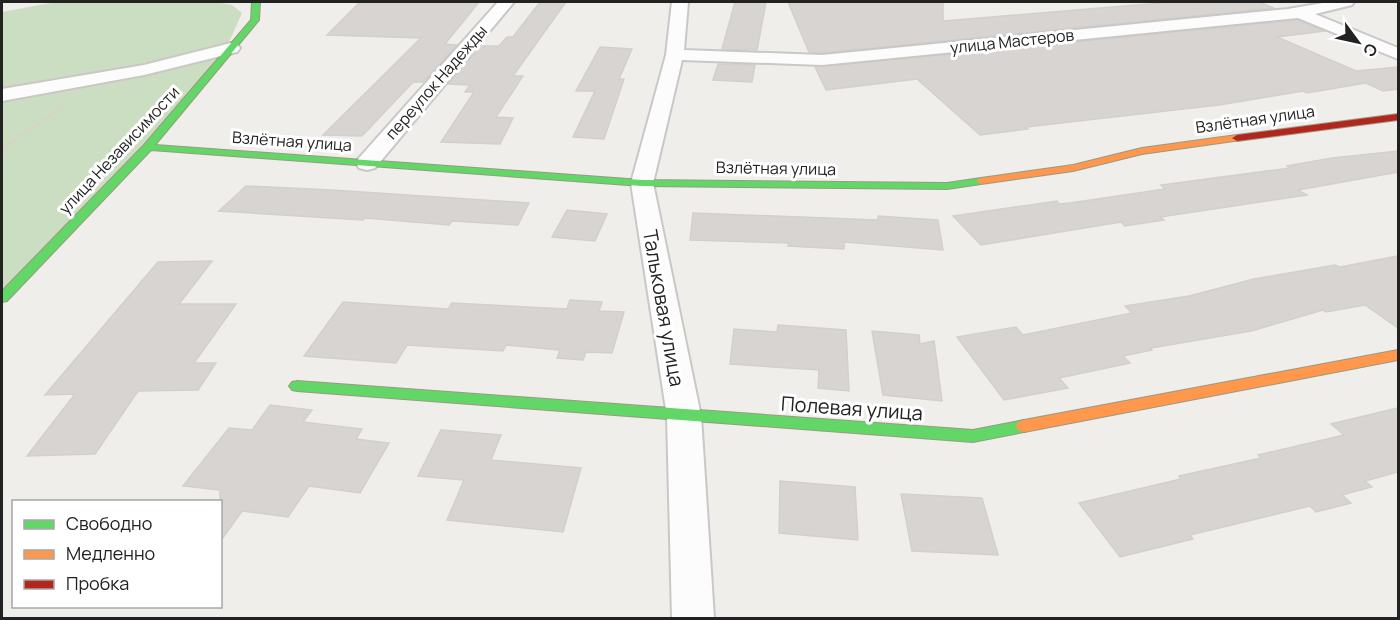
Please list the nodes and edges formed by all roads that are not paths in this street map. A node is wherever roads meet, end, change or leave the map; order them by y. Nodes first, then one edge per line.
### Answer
1 (256, 2) edge
2 (506, 2) edge
3 (680, 2) edge
4 (1271, 2) edge
5 (1347, 2) edge
6 (1298, 13) junction
7 (231, 48) junction
8 (1398, 54) edge
9 (675, 55) junction
10 (2, 95) edge
11 (1398, 117) edge
12 (148, 147) junction
13 (367, 163) junction
14 (642, 183) junction
15 (2, 298) edge
16 (1398, 355) edge
17 (297, 386) dead end
18 (684, 416) junction
19 (693, 618) edge

1 - 7 street, улица Независимости
2 - 13 street, переулок Надежды
3 - 9 street, Тальковая улица
4 - 6 street
5 - 6 street, улица Мастеров
6 - 8 street
6 - 9 street, улица Мастеров
7 - 10 street
7 - 12 street, улица Независимости
9 - 14 street, Тальковая улица
11 - 14 street, Взлётная улица
12 - 13 street, Взлётная улица
12 - 15 street, улица Независимости
13 - 14 street, Взлётная улица
14 - 18 street, Тальковая улица
16 - 18 street, Полевая улица
17 - 18 street, Полевая улица
18 - 19 street, Тальковая улица

